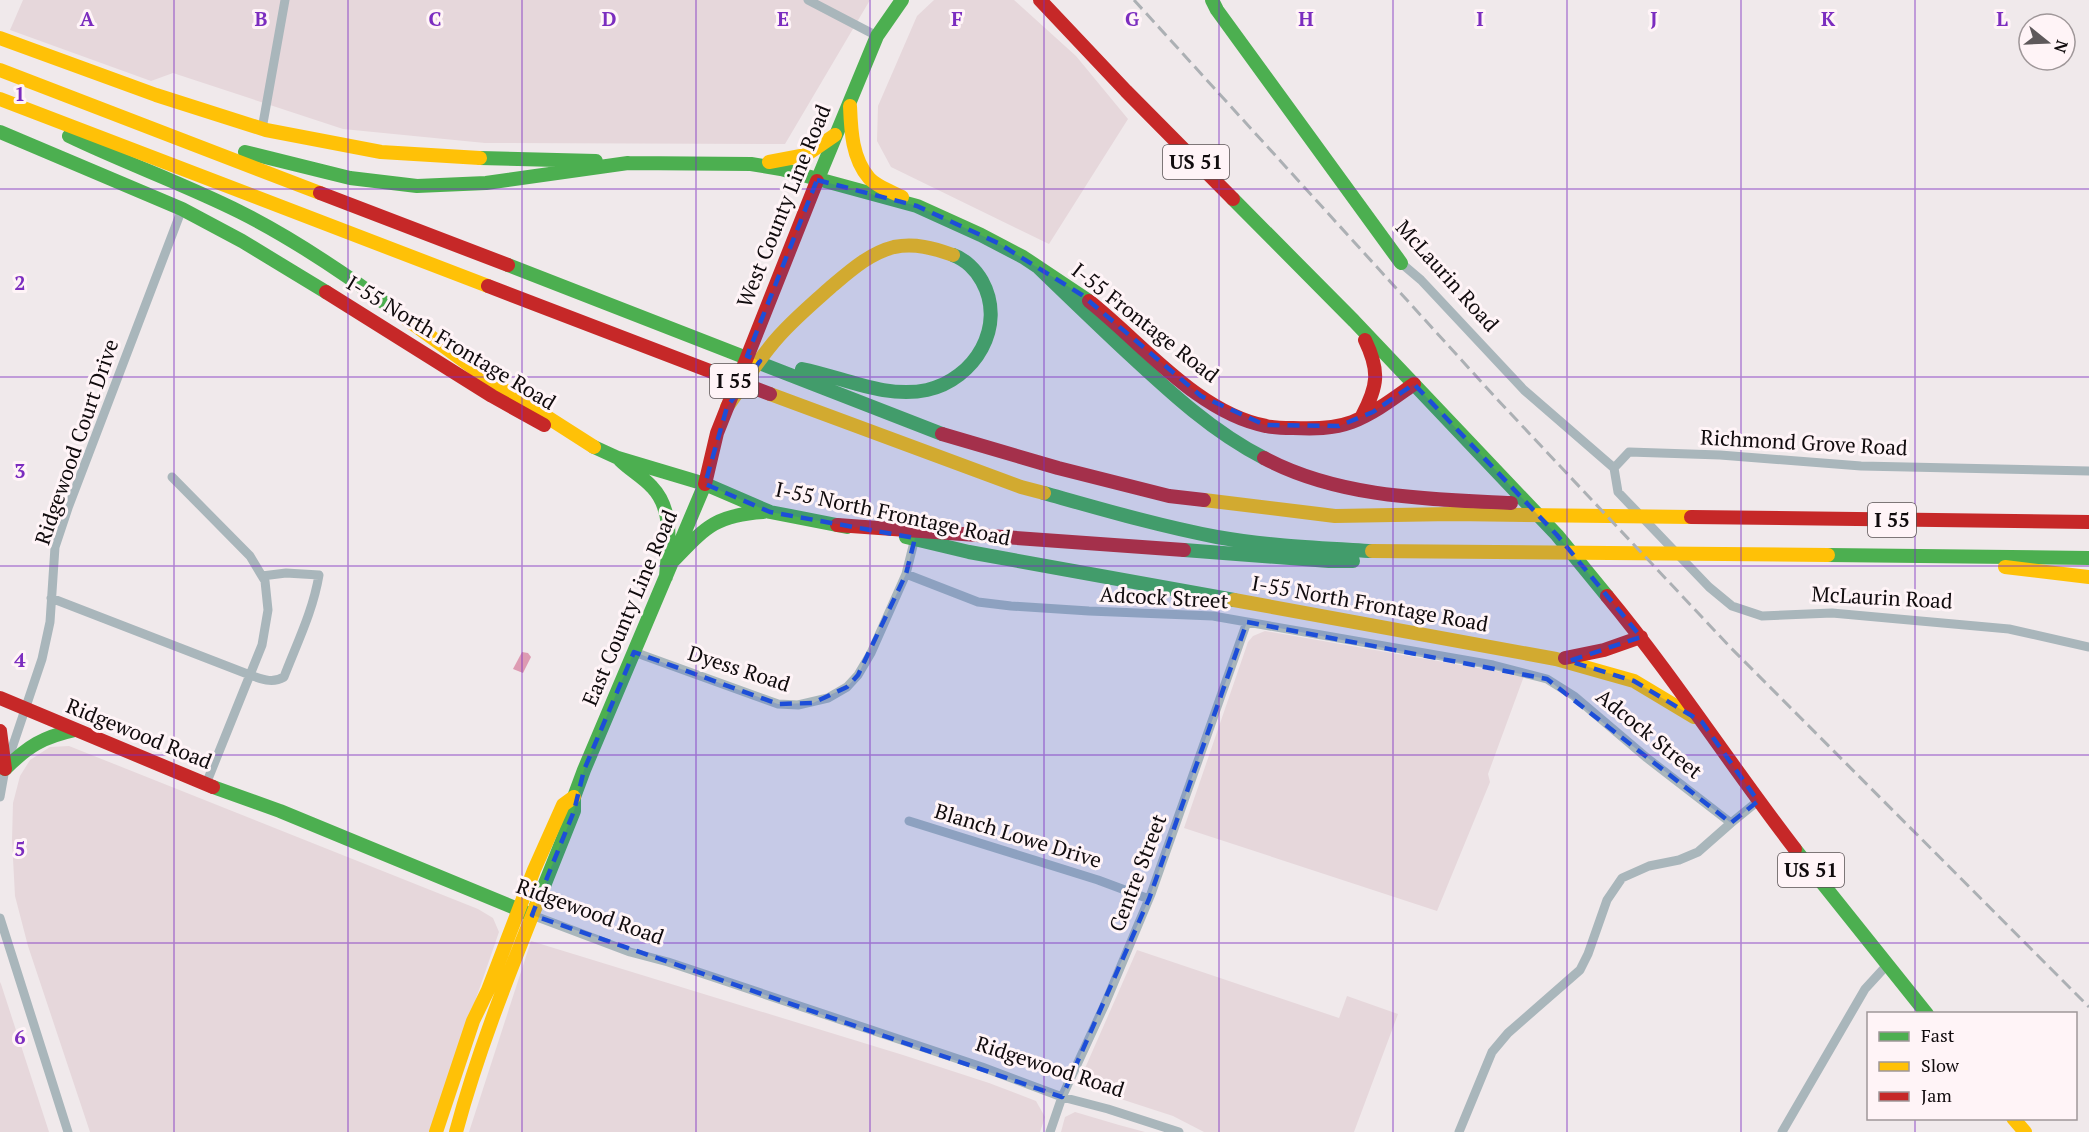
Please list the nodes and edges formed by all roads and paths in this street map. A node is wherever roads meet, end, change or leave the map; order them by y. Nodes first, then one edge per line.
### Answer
1 (285, 0) edge
2 (808, 0) edge
3 (1040, 0) edge
4 (1212, 0) edge
5 (902, 1) edge
6 (877, 36) junction
7 (0, 38) edge
8 (0, 69) edge
9 (850, 97) junction
10 (0, 100) edge
11 (92, 105) junction
12 (262, 129) junction
13 (0, 132) edge
14 (835, 135) junction
15 (628, 163) junction
16 (751, 164) junction
17 (817, 180) junction
18 (917, 206) junction
19 (182, 209) junction
20 (1401, 263) joint
21 (1039, 268) junction
22 (1354, 321) junction
23 (767, 364) junction
24 (1414, 384) junction
25 (727, 407) junction
26 (1362, 416) junction
27 (717, 433) joint
28 (594, 447) junction
29 (618, 458) junction
30 (1614, 468) junction
31 (2089, 471) edge
32 (172, 477) dead end
33 (705, 484) junction
34 (1453, 507) junction
35 (770, 512) junction
36 (2089, 522) edge
37 (837, 525) junction
38 (915, 538) junction
39 (1489, 553) junction
40 (1926, 557) junction
41 (2089, 558) edge
42 (673, 561) junction
43 (906, 574) junction
44 (262, 576) junction
45 (666, 577) junction
46 (2089, 577) edge
47 (51, 598) junction
48 (1246, 622) junction
49 (1641, 637) junction
50 (2089, 647) edge
51 (634, 652) junction
52 (1556, 659) junction
53 (250, 675) junction
54 (0, 698) edge
55 (23, 709) junction
56 (1702, 722) junction
57 (75, 730) junction
58 (0, 731) edge
59 (5, 769) junction
60 (206, 784) junction
61 (0, 797) edge
62 (1758, 801) junction
63 (909, 821) dead end
64 (1731, 823) junction
65 (1149, 899) junction
66 (525, 912) junction
67 (0, 918) edge
68 (1887, 965) junction
69 (1925, 1012) edge
70 (1062, 1097) junction
71 (2014, 1120) edge
72 (69, 1132) edge
73 (436, 1132) edge
74 (456, 1132) edge
75 (1050, 1132) edge
76 (1179, 1132) edge
77 (1459, 1132) edge
78 (1782, 1132) edge
79 (2025, 1132) edge

1 - 12 street
2 - 6 street
3 - 22 main road, US 51
4 - 20 main road, McLaurin Road
5 - 6 main road, West County Line Road
6 - 9 main road, West County Line Road
7 - 12 main road
8 - 11 main road, I 55
9 - 14 main road, West County Line Road
9 - 18 main road
10 - 28 main road
10 - 39 main road, I 55
11 - 15 main road
11 - 23 main road, I 55
12 - 15 main road
13 - 19 main road, I-55 North Frontage Road
14 - 16 main road
14 - 17 main road, West County Line Road
15 - 16 main road
16 - 17 main road, I-55 Frontage Road
17 - 18 main road, I-55 Frontage Road
17 - 25 main road, West County Line Road
18 - 21 main road, I-55 Frontage Road
19 - 28 main road, I-55 North Frontage Road
19 - 47 street, Ridgewood Court Drive
20 - 30 street, McLaurin Road
21 - 26 main road, I-55 Frontage Road
21 - 34 main road
22 - 24 main road, US 51
22 - 26 main road
23 - 25 main road
23 - 34 main road, I 55
24 - 26 main road, I-55 Frontage Road
24 - 49 main road, US 51
25 - 27 main road, West County Line Road
27 - 33 main road, East County Line Road
28 - 29 main road, I-55 North Frontage Road
29 - 33 main road, I-55 North Frontage Road
29 - 45 main road
30 - 31 street, Richmond Grove Road
30 - 50 street, McLaurin Road
32 - 44 street
33 - 35 main road, I-55 North Frontage Road
33 - 42 main road, East County Line Road
34 - 36 main road, I 55
35 - 37 main road, I-55 North Frontage Road
35 - 42 main road
37 - 38 main road, I-55 North Frontage Road
37 - 39 main road
38 - 43 street, Dyess Road
38 - 52 main road, I-55 North Frontage Road
39 - 40 main road, I 55
40 - 41 main road, I 55
40 - 46 main road
42 - 45 main road, East County Line Road
43 - 48 street, Adcock Street
43 - 51 street, Dyess Road
44 - 53 street
44 - 53 street
45 - 51 main road, East County Line Road
47 - 53 street
47 - 55 street, Ridgewood Court Drive
48 - 64 street, Adcock Street
48 - 65 street, Centre Street
49 - 52 main road
49 - 56 main road, US 51
51 - 66 main road, East County Line Road
52 - 56 main road, I-55 North Frontage Road
53 - 60 street
54 - 55 main road, Ridgewood Road
55 - 57 main road, Ridgewood Road
55 - 59 street, Ridgewood Court Drive
56 - 62 main road, US 51
57 - 59 main road
57 - 60 main road, Ridgewood Road
58 - 59 main road
59 - 61 street, Ridgewood Court Drive
60 - 66 main road, Ridgewood Road
62 - 64 street
62 - 68 main road, US 51
63 - 65 street, Blanch Lowe Drive
64 - 77 street
65 - 70 street, Centre Street
66 - 70 street, Ridgewood Road
66 - 73 main road, East County Line Road
66 - 74 main road, East County Line Road
67 - 72 street
68 - 69 main road, US 51
68 - 78 street
70 - 75 street, Centre Street
70 - 76 street, Ridgewood Road
71 - 79 main road

